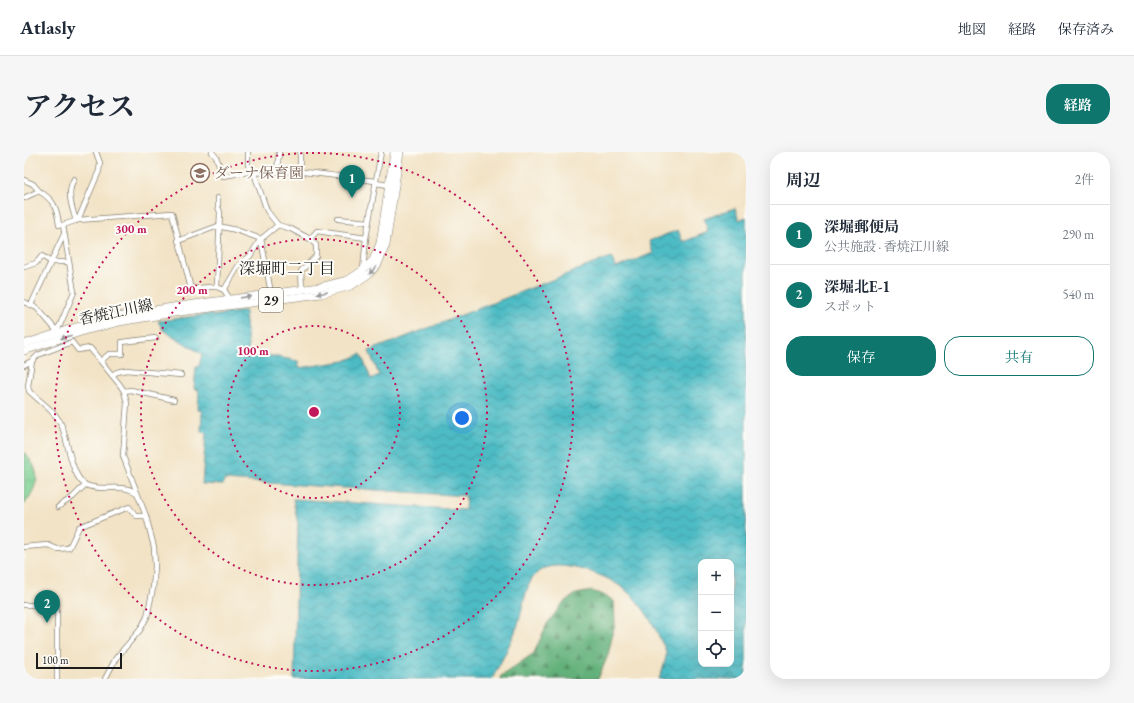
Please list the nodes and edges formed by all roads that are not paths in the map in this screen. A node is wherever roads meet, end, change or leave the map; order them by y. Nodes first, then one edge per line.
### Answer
1 (96, 152) edge
2 (212, 152) edge
3 (248, 152) edge
4 (279, 152) edge
5 (300, 152) edge
6 (381, 152) edge
7 (394, 152) edge
8 (400, 152) edge
9 (277, 171) junction
10 (300, 171) junction
11 (252, 172) junction
12 (74, 179) dead end
13 (24, 180) edge
14 (376, 183) junction
15 (387, 184) junction
16 (39, 191) junction
17 (24, 198) edge
18 (218, 198) dead end
19 (338, 219) dead end
20 (77, 220) junction
21 (369, 222) junction
22 (63, 225) junction
23 (278, 225) junction
24 (218, 226) junction
25 (64, 234) junction
26 (366, 238) junction
27 (310, 239) junction
28 (260, 240) junction
29 (178, 241) junction
30 (380, 254) junction
31 (51, 262) junction
32 (69, 262) junction
33 (24, 267) edge
34 (363, 270) junction
35 (357, 279) junction
36 (216, 287) junction
37 (302, 289) junction
38 (224, 290) junction
39 (271, 293) junction
40 (230, 299) junction
41 (24, 302) edge
42 (31, 305) junction
43 (180, 309) junction
44 (144, 314) junction
45 (156, 338) dead end
46 (24, 344) edge
47 (24, 351) edge
48 (32, 361) junction
49 (101, 361) junction
50 (24, 365) edge
51 (181, 375) dead end
52 (112, 376) junction
53 (124, 391) junction
54 (174, 400) dead end
55 (85, 485) junction
56 (137, 492) junction
57 (58, 507) dead end
58 (146, 516) junction
59 (24, 547) edge
60 (24, 605) edge
61 (56, 679) edge
62 (105, 679) edge

1 - 20 street
2 - 11 street
3 - 11 street
4 - 9 street
5 - 10 street
6 - 14 street
7 - 15 main road, 香焼江川線 / 29
8 - 30 main road, 香焼江川線 / 29
9 - 10 street
9 - 11 street
10 - 14 street
11 - 23 street
12 - 20 street
13 - 16 street
14 - 15 street
14 - 21 street
15 - 30 main road, 香焼江川線 / 29
16 - 17 street
16 - 22 street
18 - 24 street
19 - 21 street
20 - 22 street
20 - 29 street
21 - 26 street
22 - 25 street
23 - 27 street
23 - 28 street
24 - 28 street
24 - 29 street
24 - 36 street
25 - 31 street
25 - 32 street
26 - 27 street
26 - 34 street
27 - 37 street
28 - 38 street
28 - 39 street
29 - 36 street
30 - 34 main road, 香焼江川線 / 29
30 -> 35 main road, 香焼江川線 / 29
31 - 32 street
31 - 33 street
31 - 42 street
32 - 42 street
34 - 35 main road, 香焼江川線 / 29
35 - 37 main road, 香焼江川線 / 29
35 -> 43 main road, 香焼江川線 / 29
36 - 38 street
37 - 39 main road, 香焼江川線 / 29
38 - 40 street
40 -> 39 main road, 香焼江川線 / 29
40 - 43 main road, 香焼江川線 / 29
41 - 42 street
43 - 44 main road, 香焼江川線 / 29
44 - 46 main road, 香焼江川線 / 29
44 -> 47 main road, 香焼江川線 / 29
45 - 49 street
48 - 49 street
48 - 50 street
48 - 55 street
49 - 52 street
51 - 52 street
52 - 53 street
53 - 54 street
53 - 56 street
55 - 56 street
55 - 57 street
56 - 58 street
58 - 59 street
58 - 62 street
60 - 61 street

